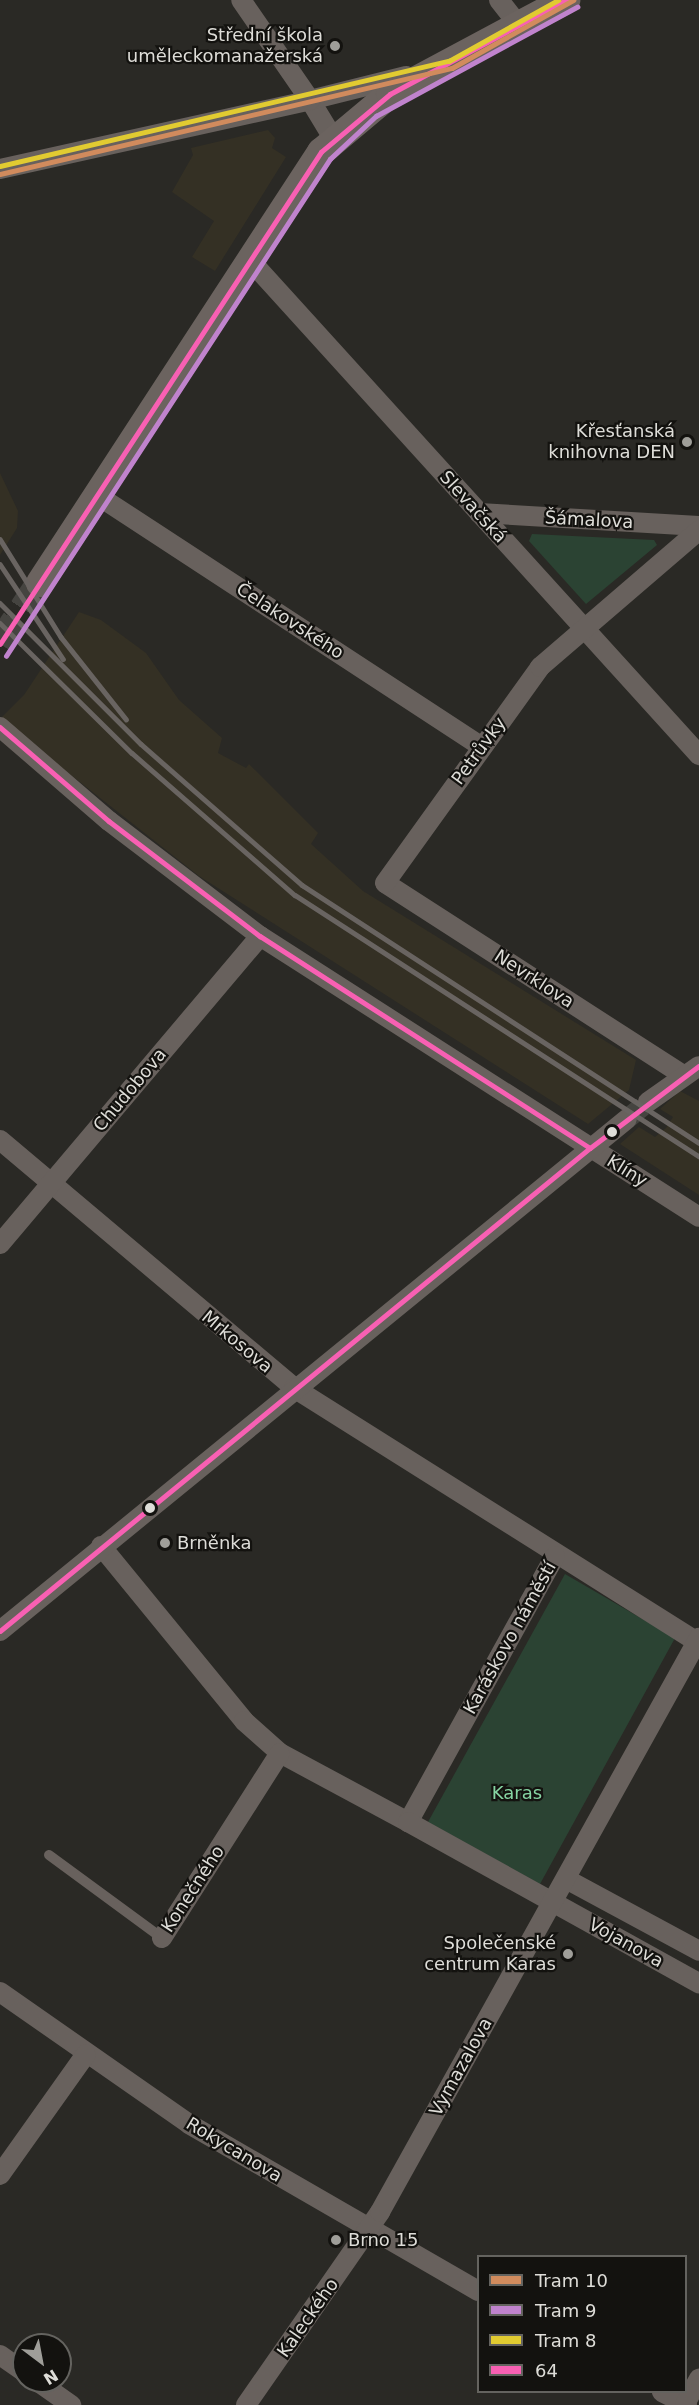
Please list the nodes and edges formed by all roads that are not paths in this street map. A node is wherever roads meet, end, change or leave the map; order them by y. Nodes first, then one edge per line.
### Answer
1 (242, 0) edge
2 (566, 0) edge
3 (503, 1) edge
4 (520, 28) junction
5 (443, 68) junction
6 (310, 100) junction
7 (333, 138) junction
8 (0, 169) edge
9 (249, 259) junction
10 (98, 495) junction
11 (479, 513) junction
12 (699, 528) edge
13 (40, 583) tunnel mouth
14 (583, 628) junction
15 (0, 727) edge
16 (482, 747) junction
17 (699, 755) edge
18 (385, 883) joint
19 (260, 936) junction
20 (691, 1070) edge
21 (648, 1102) tunnel mouth
22 (627, 1119) tunnel mouth
23 (0, 1140) edge
24 (590, 1148) junction
25 (50, 1184) junction
26 (699, 1217) edge
27 (0, 1244) edge
28 (294, 1388) junction
29 (101, 1546) junction
30 (555, 1556) junction
31 (0, 1631) edge
32 (698, 1641) edge
33 (280, 1753) junction
34 (408, 1822) junction
35 (49, 1855) dead end
36 (566, 1879) junction
37 (552, 1903) junction
38 (162, 1938) joint
39 (699, 1951) edge
40 (699, 1983) edge
41 (0, 1992) edge
42 (86, 2054) junction
43 (0, 2175) edge
44 (369, 2231) junction
45 (477, 2290) edge
46 (699, 2379) edge
47 (54, 2393) edge
48 (665, 2393) edge
49 (71, 2405) edge
50 (246, 2405) edge
51 (686, 2405) edge

1 - 6 street
2 - 4 street
3 - 4 street
4 - 5 street
5 - 6 street
5 - 7 street
6 - 7 street
6 - 8 street
7 - 9 street
9 - 10 street
9 - 11 street, Slevačská
10 - 13 street
10 - 16 street, Čelakovského
11 - 12 street, Šámalova
11 - 14 street, Slevačská
12 - 14 street, Šámalova
14 - 16 street, Petrůvky
14 - 17 street, Slevačská
15 - 19 street, Klíny
16 - 18 street, Petrůvky
18 - 20 street, Nevrklova
19 - 24 street, Klíny
19 - 25 street, Chudobova
20 - 21 street
22 - 24 street
23 - 25 street, Mrkosova
24 - 26 street, Klíny
24 - 28 street
25 - 27 street, Chudobova
25 - 28 street, Mrkosova
28 - 29 street
28 - 30 street, Mrkosova
29 - 31 street
29 - 33 street
30 - 32 street, Karáskovo náměstí
30 - 34 street, Karáskovo náměstí
32 - 36 street, Karáskovo náměstí
33 - 34 street
33 - 38 street, Konečného
34 - 37 street
35 - 38 lane, Konečného
36 - 37 street, Karáskovo náměstí
36 - 39 street, Vojanova
37 - 40 street, Vojanova
37 - 44 street, Vymazalova
41 - 42 street, Rokycanova
42 - 43 street
42 - 44 street, Rokycanova
44 - 45 street, Rokycanova
44 - 50 street, Kaleckého
46 - 51 street
47 - 49 street
48 - 51 street

